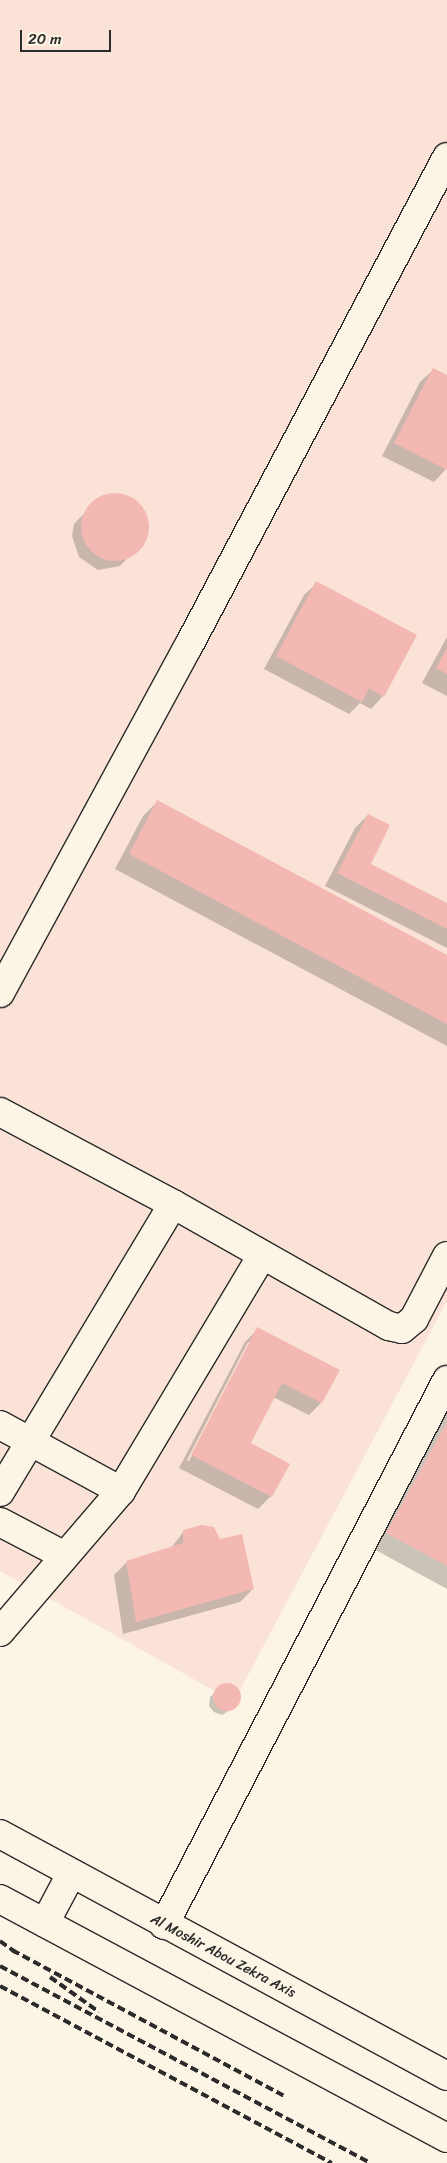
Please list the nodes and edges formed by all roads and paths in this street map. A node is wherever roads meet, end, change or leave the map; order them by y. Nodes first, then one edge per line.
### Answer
1 (447, 158) edge
2 (0, 992) edge
3 (0, 1112) edge
4 (173, 1204) junction
5 (262, 1255) junction
6 (447, 1256) edge
7 (447, 1380) edge
8 (0, 1425) edge
9 (30, 1442) junction
10 (121, 1491) junction
11 (0, 1492) edge
12 (0, 1522) edge
13 (65, 1556) junction
14 (0, 1632) edge
15 (0, 1834) edge
16 (71, 1874) junction
17 (0, 1899) edge
18 (45, 1923) junction
19 (164, 1924) junction
20 (447, 2076) edge
21 (447, 2138) edge

1 - 2 main road
3 - 4 main road
4 - 5 main road
4 - 9 main road
5 - 6 main road
5 - 10 main road
7 - 19 main road
8 - 9 main road
9 - 10 main road
9 - 11 main road
10 - 13 main road
12 - 13 main road
13 - 14 main road
15 - 16 main road, Al Moshir Abou Zekra Axis
16 - 18 main road
16 - 19 main road, Al Moshir Abou Zekra Axis
17 - 18 main road
18 - 21 main road
19 - 20 main road, Al Moshir Abou Zekra Axis

